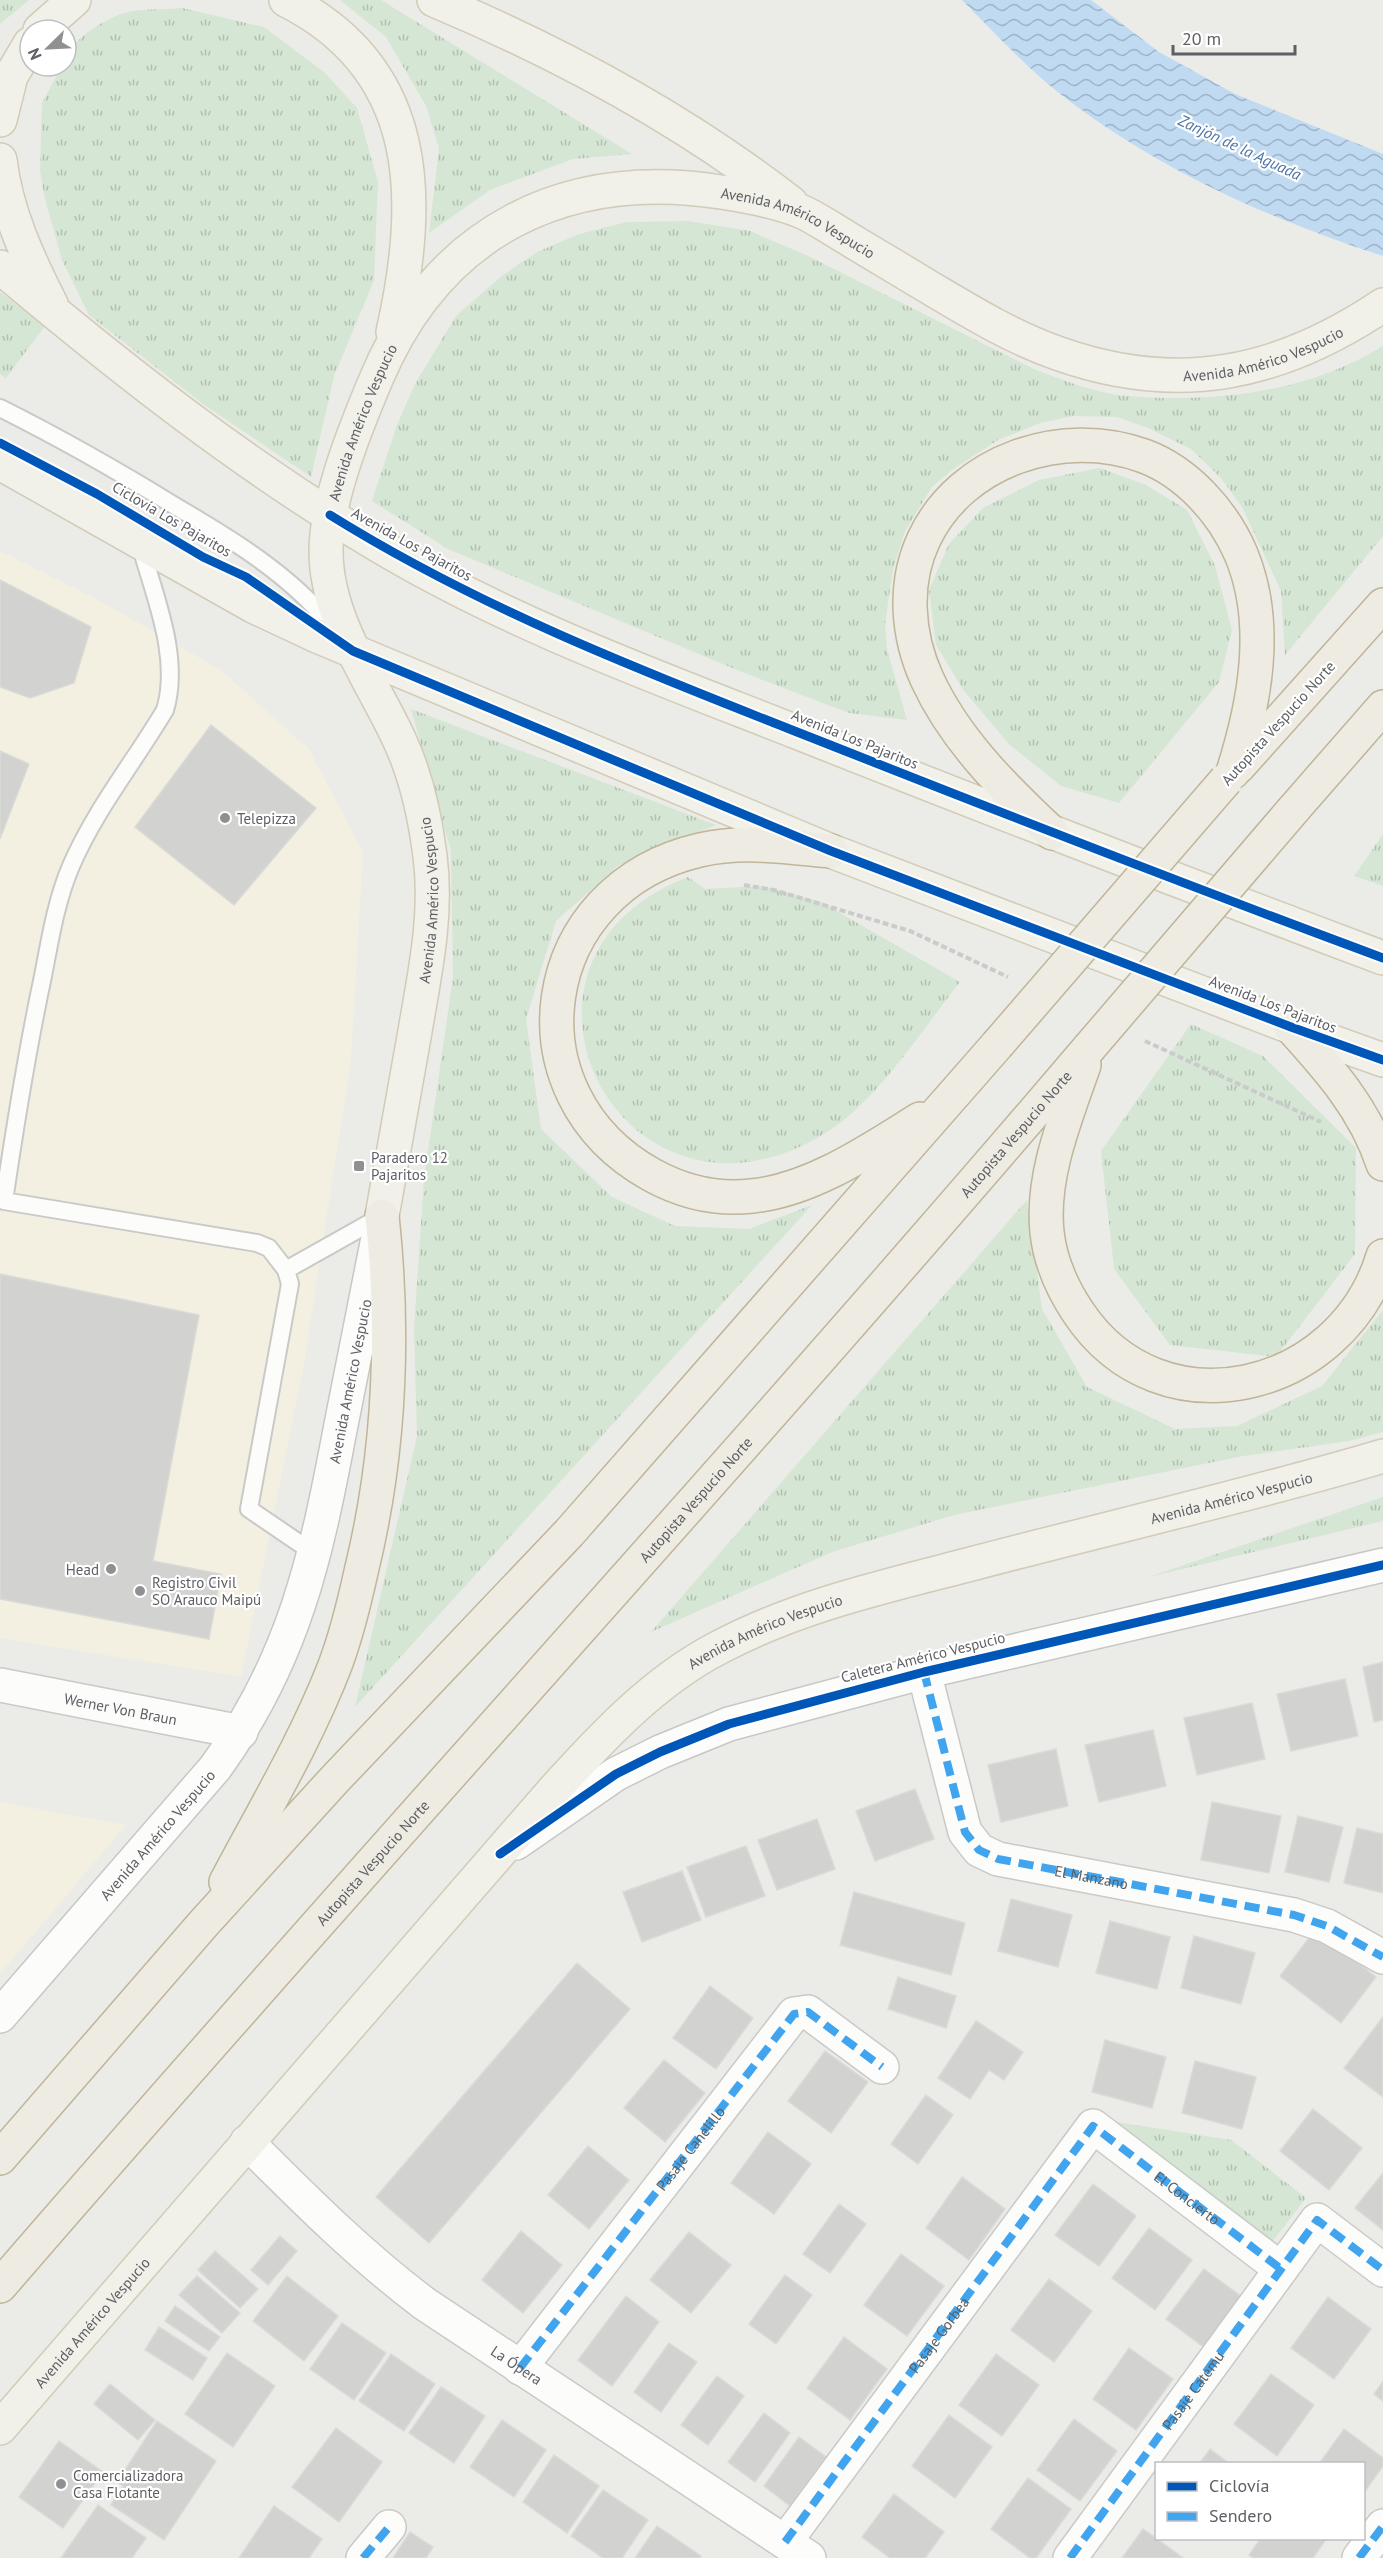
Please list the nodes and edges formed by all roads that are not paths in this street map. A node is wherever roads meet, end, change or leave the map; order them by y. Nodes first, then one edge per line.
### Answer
1 (74, 0) edge
2 (286, 0) edge
3 (435, 0) edge
4 (54, 18) edge
5 (18, 64) edge
6 (0, 120) edge
7 (0, 160) edge
8 (801, 211) junction
9 (0, 267) edge
10 (1383, 305) edge
11 (56, 314) junction
12 (389, 351) junction
13 (0, 408) edge
14 (0, 463) edge
15 (330, 515) junction
16 (140, 543) junction
17 (1383, 605) edge
18 (353, 651) junction
19 (1381, 710) edge
20 (1229, 776) junction
21 (1052, 833) junction
22 (831, 851) junction
23 (1383, 958) edge
24 (1291, 1027) junction
25 (1383, 1060) edge
26 (1066, 1090) junction
27 (958, 1091) junction
28 (1383, 1164) edge
29 (382, 1216) junction
30 (1383, 1256) edge
31 (286, 1270) junction
32 (1383, 1456) edge
33 (315, 1554) junction
34 (1383, 1565) edge
35 (924, 1672) junction
36 (0, 1685) edge
37 (241, 1732) junction
38 (500, 1854) junction
39 (204, 1923) junction
40 (1383, 1957) edge
41 (0, 2016) edge
42 (882, 2067) dead end
43 (1093, 2126) joint
44 (247, 2142) junction
45 (0, 2158) edge
46 (1281, 2269) junction
47 (1383, 2270) edge
48 (0, 2286) edge
49 (520, 2368) junction
50 (0, 2428) edge
51 (1383, 2526) edge
52 (389, 2527) dead end
53 (797, 2550) edge
54 (363, 2558) edge
55 (1070, 2558) edge
56 (1359, 2558) edge

1 - 4 main road
2 - 12 main road
3 - 8 main road
5 - 6 main road
7 - 11 main road
8 - 10 main road, Avenida Américo Vespucio
8 - 12 main road, Avenida Américo Vespucio
9 - 11 main road, Avenida Los Pajaritos
11 - 15 main road, Avenida Los Pajaritos
12 - 15 main road, Avenida Américo Vespucio
13 - 18 lane
14 - 16 main road, Avenida Los Pajaritos
15 - 18 main road, Avenida Américo Vespucio
15 - 21 main road, Avenida Los Pajaritos
16 - 18 main road, Avenida Los Pajaritos
16 - 31 lane
17 - 20 highway, Autopista Vespucio Norte
18 - 22 main road, Avenida Los Pajaritos
18 - 29 main road, Avenida Américo Vespucio
19 - 26 highway, Autopista Vespucio Norte, bridge
20 - 21 highway
20 - 27 highway, Autopista Vespucio Norte, bridge
21 - 23 main road, Avenida Los Pajaritos
22 - 24 main road, Avenida Los Pajaritos
22 - 27 highway
24 - 25 main road, Avenida Los Pajaritos
24 - 28 highway
26 - 30 highway
26 - 48 highway, Autopista Vespucio Norte
27 - 39 highway, Autopista Vespucio Norte
29 - 31 lane
29 - 33 street, Avenida Américo Vespucio
29 - 39 highway
31 - 33 lane
32 - 38 main road, Avenida Américo Vespucio
33 - 37 street, Avenida Américo Vespucio
34 - 35 street, Caletera Américo Vespucio
35 - 38 street, Caletera Américo Vespucio
35 - 40 street, El Manzano
36 - 37 street, Werner Von Braun
37 - 41 street, Avenida Américo Vespucio
38 - 44 main road, Avenida Américo Vespucio
39 - 45 highway, Autopista Vespucio Norte
42 - 49 street, Pasaje Canelillo
43 - 46 street, El Concierto
43 - 53 street, Pasaje Gorbea
44 - 49 street, La Ópera
44 - 50 main road, Avenida Américo Vespucio
46 - 47 street, Pasaje Catemu
46 - 55 street, Pasaje Catemu
49 - 53 street, La Ópera
51 - 56 street
52 - 54 street

